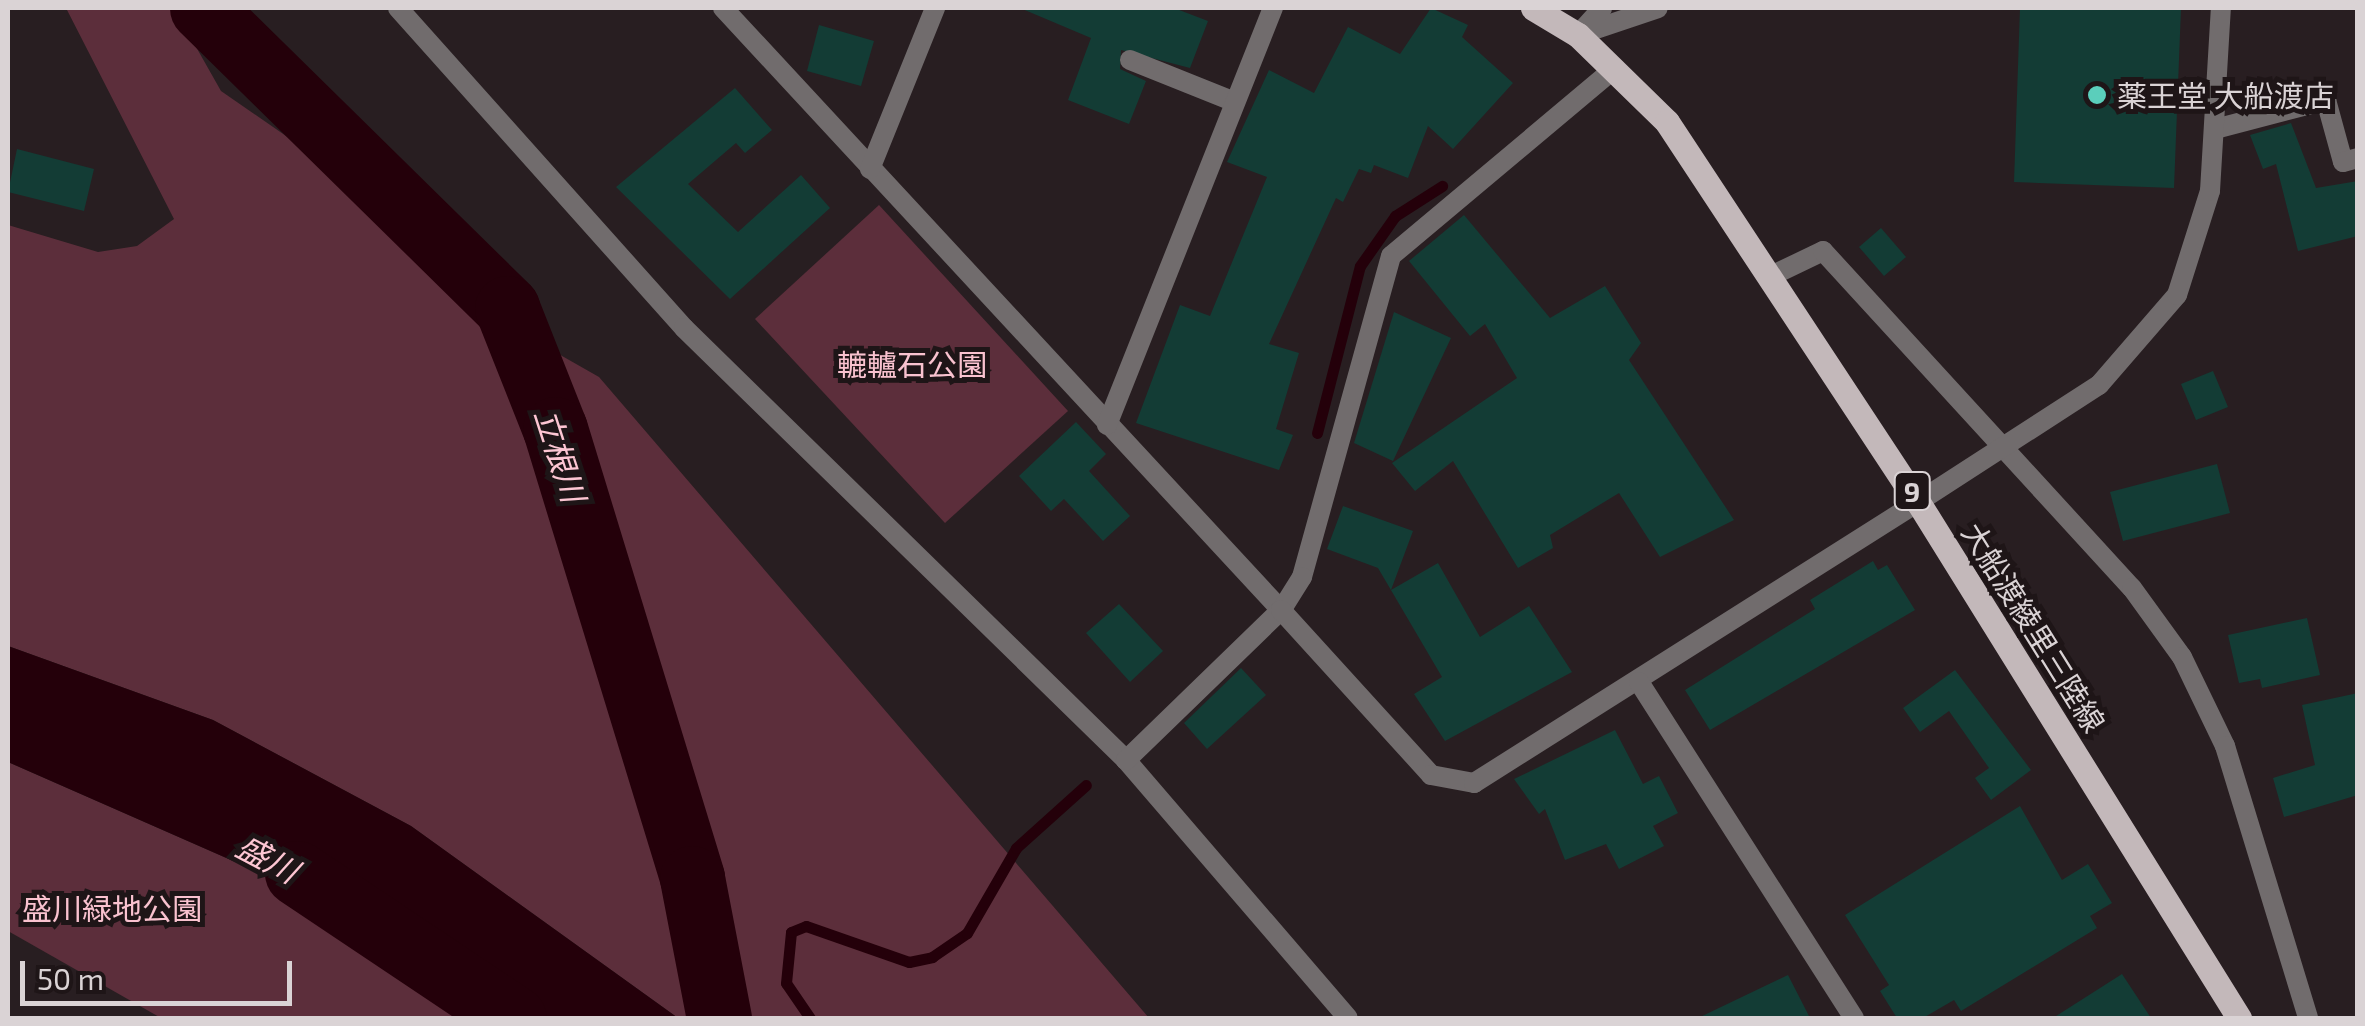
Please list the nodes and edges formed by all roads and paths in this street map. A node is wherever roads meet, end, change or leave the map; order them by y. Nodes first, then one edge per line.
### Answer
1 (398, 8) edge
2 (722, 8) edge
3 (935, 8) edge
4 (1273, 8) edge
5 (1533, 8) edge
6 (1602, 8) edge
7 (1658, 8) edge
8 (2221, 8) edge
9 (1578, 35) junction
10 (1130, 60) dead end
11 (1616, 68) junction
12 (1235, 102) junction
13 (2215, 129) junction
14 (2358, 158) edge
15 (870, 169) junction
16 (1769, 276) junction
17 (1107, 425) junction
18 (2005, 451) junction
19 (1918, 502) junction
20 (1281, 610) junction
21 (1639, 682) junction
22 (1126, 760) junction
23 (1348, 1018) edge
24 (1854, 1018) edge
25 (2239, 1018) edge
26 (2308, 1018) edge

1 - 22 street
2 - 15 street
3 - 15 street
4 - 12 street
5 - 9 main road, 大船渡綾里三陸線 / 9
6 - 9 street
7 - 9 street
8 - 13 street
9 - 11 main road, 大船渡綾里三陸線 / 9
10 - 12 street
11 - 16 main road, 大船渡綾里三陸線 / 9
11 - 20 street
12 - 17 street
13 - 14 street
13 - 18 street
15 - 17 street
16 - 18 street
16 - 19 main road, 大船渡綾里三陸線 / 9
17 - 20 street
18 - 19 street
18 - 26 street
19 - 21 street
19 - 25 main road, 大船渡綾里三陸線 / 9
20 - 21 street
20 - 22 street
21 - 24 street
22 - 23 street

